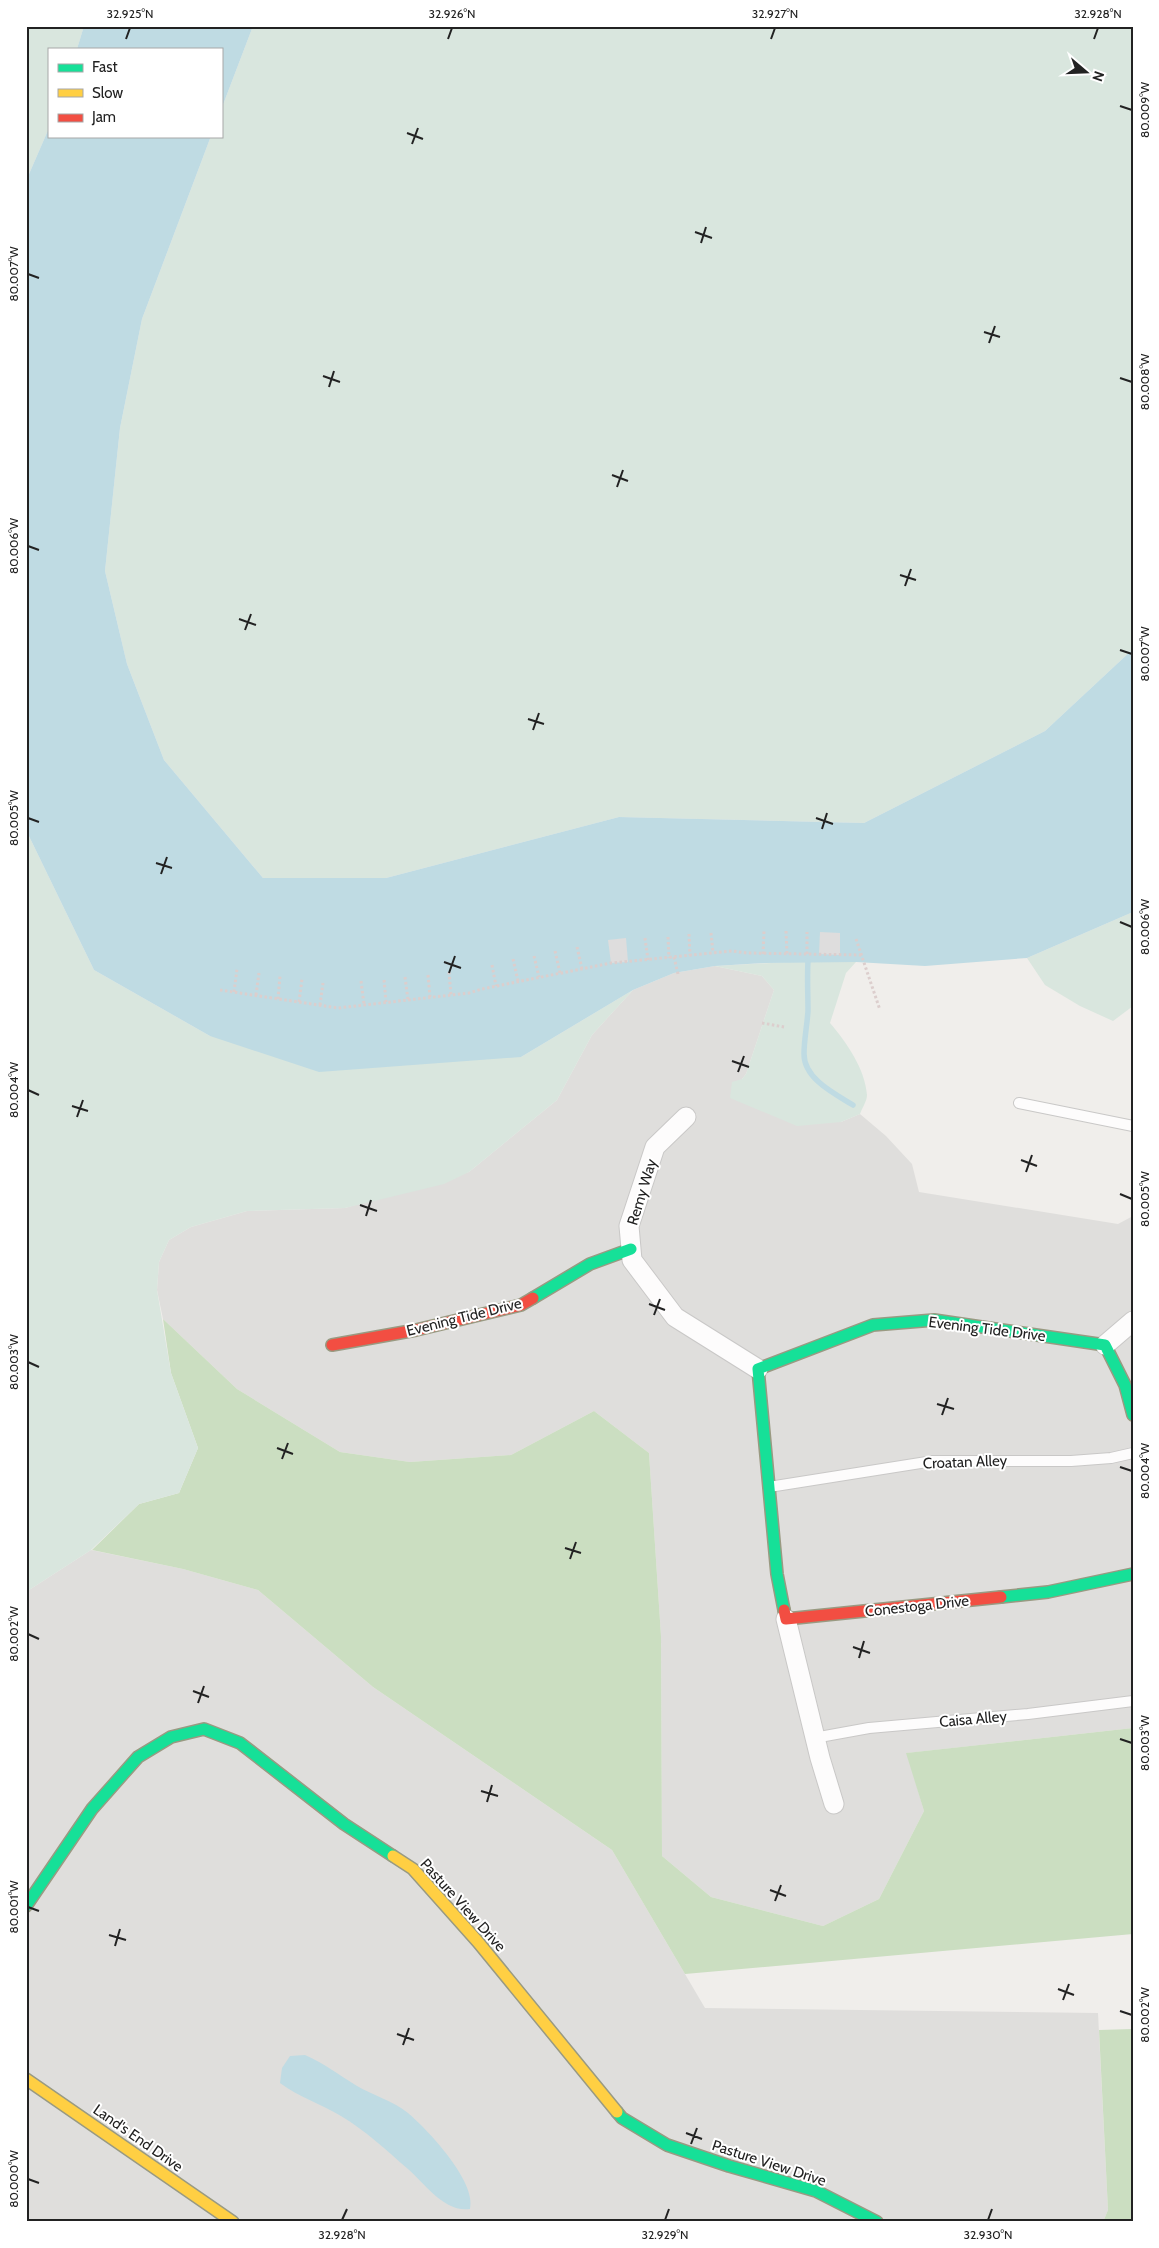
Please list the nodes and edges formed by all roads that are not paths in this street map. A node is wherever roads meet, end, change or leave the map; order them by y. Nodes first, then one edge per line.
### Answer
1 (1018, 1103) dead end
2 (686, 1118) dead end
3 (1133, 1126) edge
4 (631, 1249) junction
5 (1133, 1321) edge
6 (332, 1345) dead end
7 (1105, 1345) junction
8 (758, 1369) junction
9 (1133, 1415) edge
10 (1133, 1453) edge
11 (769, 1487) junction
12 (1133, 1574) edge
13 (786, 1619) junction
14 (1133, 1701) edge
15 (814, 1738) junction
16 (834, 1804) dead end
17 (26, 1906) edge
18 (26, 2079) edge
19 (233, 2222) edge
20 (877, 2222) edge

1 - 3 lane
2 - 4 street, Remy Way
4 - 6 street, Evening Tide Drive
4 - 8 street
5 - 7 street
7 - 8 street, Evening Tide Drive
7 - 9 street
8 - 11 street
10 - 11 lane, Croatan Alley
11 - 13 street
12 - 13 street, Conestoga Drive
13 - 15 street
14 - 15 lane, Caisa Alley
15 - 16 street
17 - 20 street, Pasture View Drive
18 - 19 street, Land's End Drive

